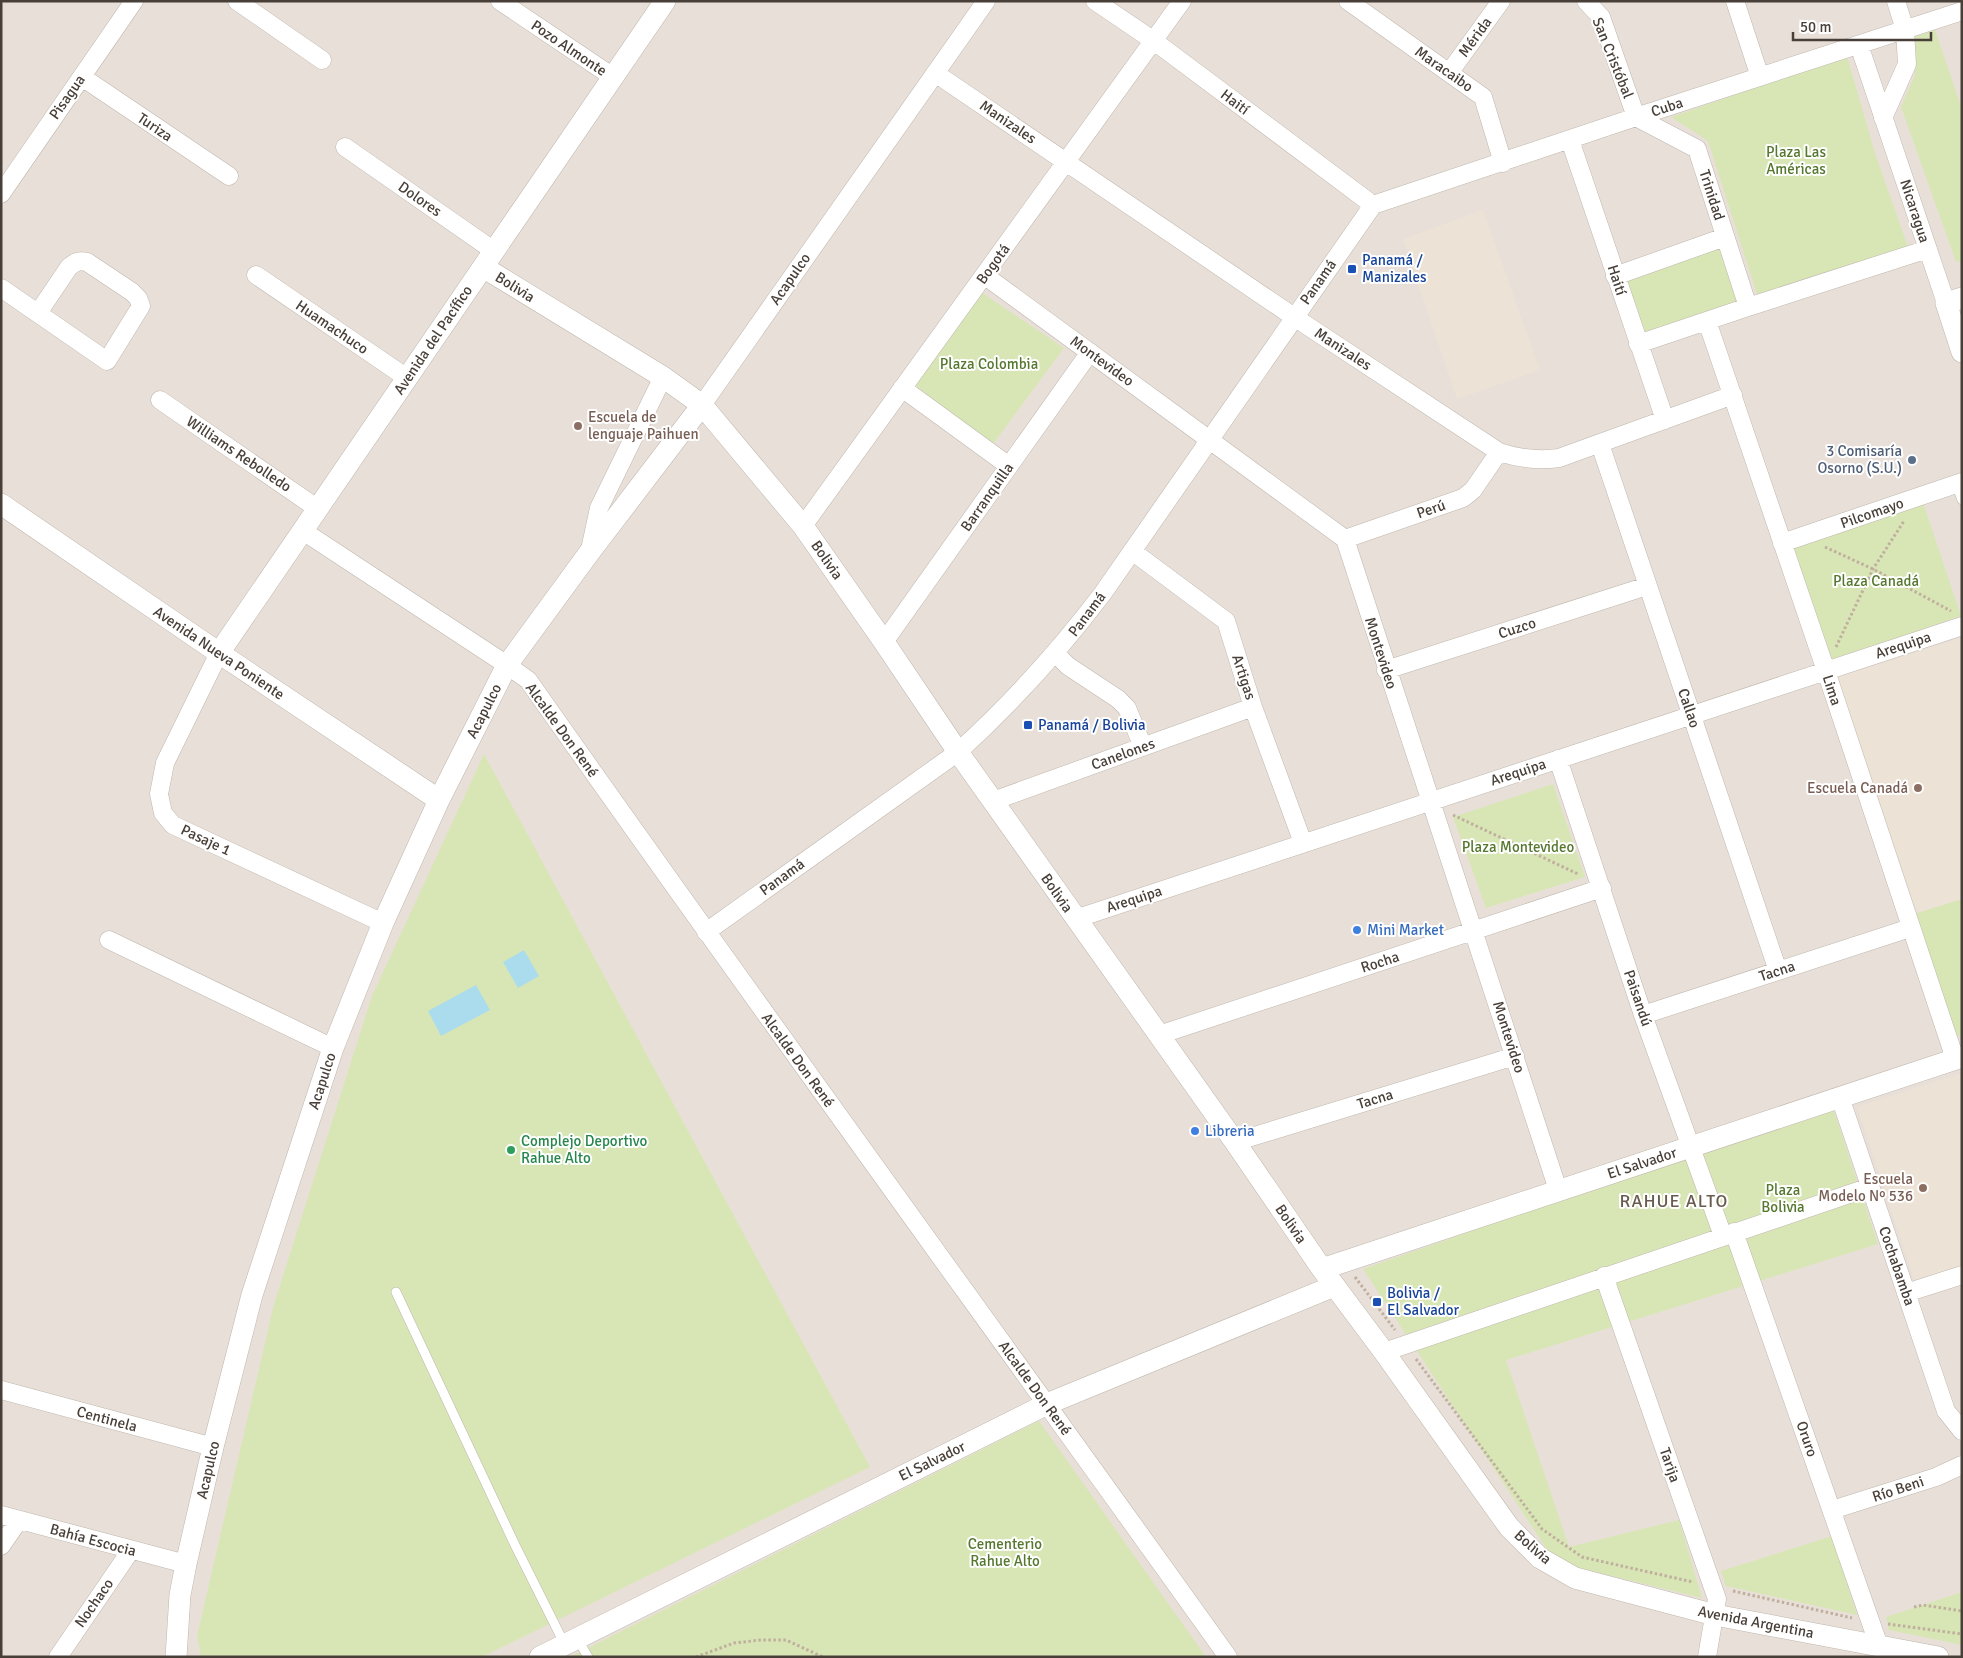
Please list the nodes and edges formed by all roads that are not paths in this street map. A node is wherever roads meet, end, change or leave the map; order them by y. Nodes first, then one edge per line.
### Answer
1 (134, 1) edge
2 (237, 1) edge
3 (500, 1) edge
4 (665, 1) edge
5 (986, 1) edge
6 (1095, 1) edge
7 (1182, 1) edge
8 (1348, 1) edge
9 (1501, 1) edge
10 (1586, 1) edge
11 (1735, 1) edge
12 (1896, 1) edge
13 (1962, 11) edge
14 (1905, 30) junction
15 (1154, 41) junction
16 (1859, 45) junction
17 (322, 60) dead end
18 (935, 73) junction
19 (1449, 73) junction
20 (82, 77) junction
21 (613, 77) junction
22 (1760, 77) junction
23 (1636, 117) junction
24 (1884, 118) junction
25 (1570, 140) junction
26 (345, 147) dead end
27 (1066, 162) junction
28 (1503, 163) junction
29 (228, 176) dead end
30 (1, 194) edge
31 (1373, 205) junction
32 (1725, 237) junction
33 (1928, 249) junction
34 (489, 259) junction
35 (256, 275) dead end
36 (984, 276) junction
37 (1615, 276) junction
38 (1, 288) edge
39 (1954, 301) edge
40 (1748, 307) junction
41 (38, 313) junction
42 (1294, 317) junction
43 (1707, 321) junction
44 (1958, 331) edge
45 (1638, 344) junction
46 (1090, 352) junction
47 (1962, 352) edge
48 (663, 377) junction
49 (407, 378) junction
50 (902, 388) junction
51 (1733, 395) junction
52 (160, 400) dead end
53 (702, 405) junction
54 (1665, 420) junction
55 (1209, 440) junction
56 (1600, 444) junction
57 (1499, 452) junction
58 (1009, 466) junction
59 (1960, 489) edge
60 (1, 504) edge
61 (318, 508) junction
62 (803, 526) junction
63 (303, 531) junction
64 (1345, 539) junction
65 (1782, 543) junction
66 (1132, 551) junction
67 (589, 553) junction
68 (1647, 586) junction
69 (1958, 619) edge
70 (884, 642) junction
71 (219, 653) junction
72 (1056, 654) junction
73 (507, 665) junction
74 (1386, 670) junction
75 (1826, 671) junction
76 (1253, 707) junction
77 (1691, 715) junction
78 (1143, 747) junction
79 (958, 752) junction
80 (1558, 760) junction
81 (439, 800) junction
82 (993, 801) junction
83 (1431, 801) junction
84 (1303, 844) junction
85 (1602, 888) junction
86 (1075, 919) junction
87 (383, 923) junction
88 (1910, 928) junction
89 (1474, 930) junction
90 (706, 932) junction
91 (109, 940) dead end
92 (1778, 971) junction
93 (1644, 1015) junction
94 (1159, 1036) junction
95 (333, 1048) junction
96 (1515, 1056) junction
97 (1958, 1058) edge
98 (1840, 1097) junction
99 (1235, 1142) junction
100 (1690, 1147) junction
101 (1870, 1187) junction
102 (1558, 1190) junction
103 (1728, 1234) junction
104 (1962, 1275) edge
105 (1604, 1276) junction
106 (1328, 1277) junction
107 (396, 1292) dead end
108 (1906, 1293) junction
109 (1384, 1352) junction
110 (1, 1390) edge
111 (1047, 1404) junction
112 (1962, 1431) edge
113 (213, 1447) junction
114 (1962, 1465) edge
115 (1832, 1510) junction
116 (1, 1515) edge
117 (19, 1520) junction
118 (1, 1546) edge
119 (131, 1550) junction
120 (186, 1564) junction
121 (1575, 1578) joint
122 (1714, 1616) junction
123 (571, 1641) junction
124 (1879, 1646) junction
125 (58, 1657) edge
126 (176, 1657) edge
127 (540, 1657) edge
128 (588, 1657) edge
129 (1228, 1657) edge
130 (1707, 1657) edge
131 (1938, 1657) edge

1 - 20 street, Pisagua
2 - 17 street
3 - 21 street, Pozo Almonte
4 - 21 street, Avenida del Pacífico
5 - 18 street, Acapulco
6 - 15 street, Haití
7 - 15 street, Bogotá
8 - 19 street, Maracaibo
9 - 19 street, Mérida
10 - 23 street, San Cristóbal
11 - 22 street
12 - 14 street
13 - 14 street, Cuba
14 - 16 street, Cuba
14 - 24 street
15 - 27 street, Bogotá
15 - 31 street, Haití
16 - 22 street, Cuba
16 - 24 street, Nicaragua
18 - 27 street, Manizales
18 - 53 street, Acapulco
19 - 28 street, Maracaibo
20 - 29 street, Turiza
20 - 30 street, Pisagua
21 - 34 street, Avenida del Pacífico
22 - 23 street, Cuba
23 - 25 street, Cuba
23 - 32 street, Trinidad
24 - 33 street, Nicaragua
25 - 28 street, Cuba
25 - 37 street, Haití
26 - 34 street, Dolores
27 - 36 street, Bogotá
27 - 42 street, Manizales
28 - 31 street, Cuba
31 - 42 street, Panamá
32 - 37 street
32 - 40 street, Trinidad
33 - 39 street, Nicaragua
33 - 40 street
34 - 48 street, Bolivia
34 - 49 street, Avenida del Pacífico
35 - 49 street, Huamachuco
36 - 46 street, Montevideo
36 - 50 street, Bogotá
37 - 45 street, Haití
38 - 41 street
39 - 44 street
40 - 43 street
41 - 41 street
42 - 55 street, Panamá
42 - 57 street, Manizales
43 - 45 street
43 - 51 street, Lima
44 - 47 street
45 - 54 street, Haití
46 - 55 street, Montevideo
46 - 58 street, Barranquilla
48 - 53 street, Bolivia
48 - 67 street, Acapulco
49 - 61 street, Avenida del Pacífico
50 - 58 street
50 - 62 street, Bogotá
51 - 54 street, Manizales
51 - 65 street, Lima
52 - 61 street, Williams Rebolledo
53 - 62 street, Bolivia
53 - 67 street, Acapulco
54 - 56 street, Manizales
55 - 64 street, Montevideo
55 - 66 street, Panamá
56 - 57 street, Manizales
56 - 68 street, Callao
57 - 64 street, Perú
58 - 70 street, Barranquilla
59 - 65 street, Pilcomayo
60 - 71 street, Avenida Nueva Poniente
61 - 63 street, Avenida del Pacífico
62 - 70 street, Bolivia
63 - 71 street, Avenida del Pacífico
63 - 73 street, Alcalde Don René
64 - 74 street, Montevideo
65 - 75 street, Lima
66 - 72 street, Panamá
66 - 76 street, Artigas
67 - 73 street, Acapulco
68 - 74 street, Cuzco
68 - 77 street, Callao
69 - 75 street, Arequipa
70 - 79 street, Bolivia
71 - 81 street, Avenida Nueva Poniente
71 - 87 street, Pasaje 1
72 - 78 street
72 - 79 street, Panamá
73 - 81 street, Acapulco
73 - 90 street, Alcalde Don René
74 - 83 street, Montevideo
75 - 77 street, Arequipa
75 - 88 street, Lima
76 - 78 street, Canelones
76 - 84 street, Artigas
77 - 80 street, Arequipa
77 - 92 street, Callao
78 - 82 street, Canelones
79 - 82 street, Bolivia
79 - 90 street, Panamá
80 - 83 street, Arequipa
80 - 85 street, Paisandú
81 - 87 street, Acapulco
82 - 86 street, Bolivia
83 - 84 street, Arequipa
83 - 89 street, Montevideo
84 - 86 street, Arequipa
85 - 89 street, Rocha
85 - 93 street, Paisandú
86 - 94 street, Bolivia
87 - 95 street, Acapulco
88 - 92 street, Tacna
88 - 97 street, Lima
89 - 94 street, Rocha
89 - 96 street, Montevideo
90 - 111 street, Alcalde Don René
91 - 95 street
92 - 93 street, Tacna
93 - 100 street, Paisandú
94 - 99 street, Bolivia
95 - 113 street, Acapulco
96 - 99 street, Tacna
96 - 102 street, Montevideo
97 - 98 street, El Salvador
98 - 100 street, El Salvador
98 - 101 street, Cochabamba
99 - 106 street, Bolivia
100 - 102 street, El Salvador
100 - 103 street, Paisandú
101 - 103 street
101 - 108 street, Cochabamba
102 - 106 street, El Salvador
103 - 105 street
103 - 115 street, Oruro
104 - 108 street
105 - 109 street
105 - 122 street, Tarija
106 - 109 street, Bolivia
106 - 111 street, El Salvador
107 - 123 lane
108 - 112 street, Cochabamba
109 - 121 street, Bolivia
110 - 113 street, Centinela
111 - 123 street, El Salvador
111 - 129 street, Alcalde Don René
113 - 120 street, Acapulco
114 - 115 street, Río Beni
115 - 124 street, Oruro
116 - 117 street, Bahía Escocia
117 - 118 street
117 - 119 street, Bahía Escocia
119 - 120 street, Bahía Escocia
119 - 125 street, Nochaco
120 - 126 street, Acapulco
121 - 122 street, Avenida Argentina
122 - 124 street, Avenida Argentina
122 - 130 street, Tarija
123 - 127 street, El Salvador
123 - 128 lane
124 - 131 street, Avenida Argentina

